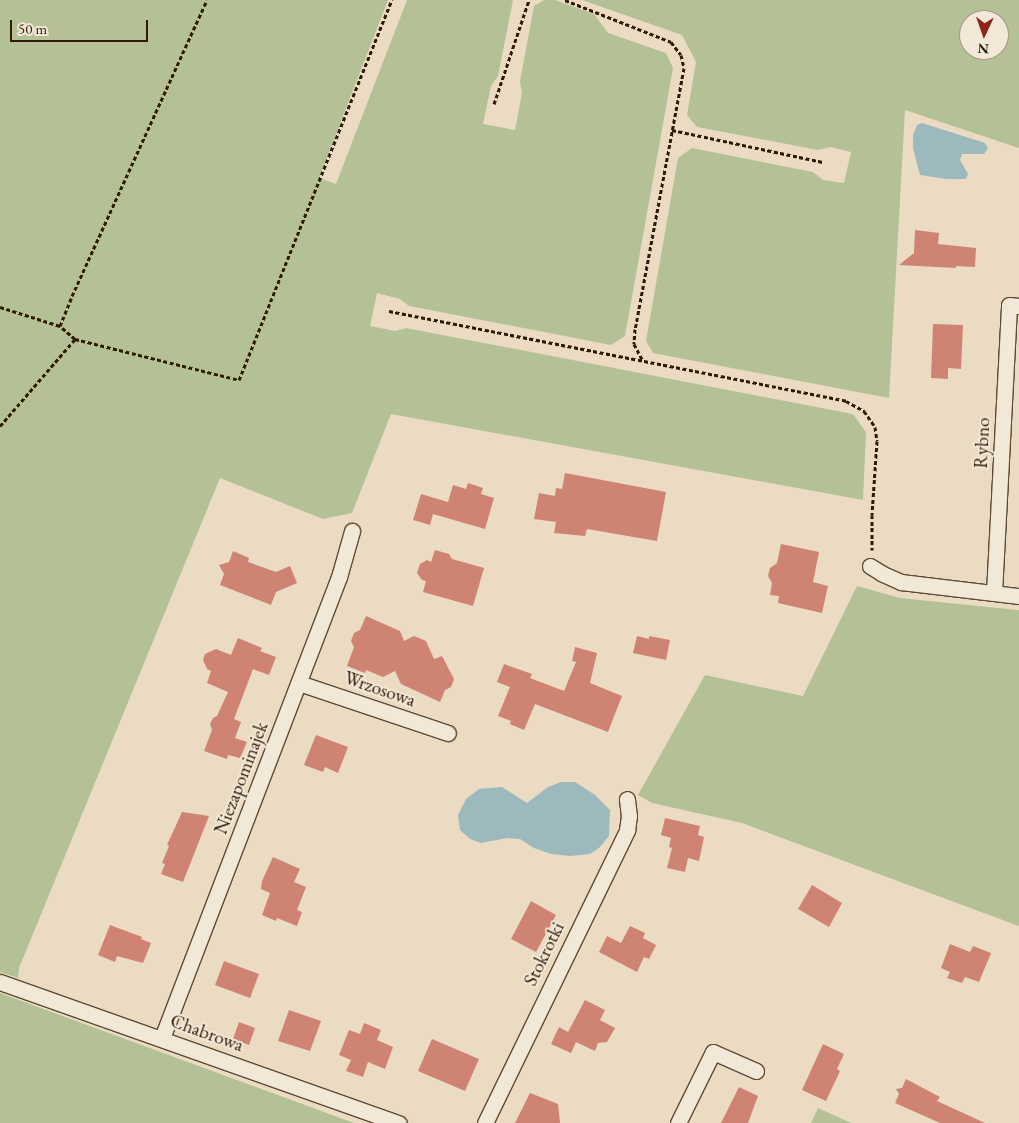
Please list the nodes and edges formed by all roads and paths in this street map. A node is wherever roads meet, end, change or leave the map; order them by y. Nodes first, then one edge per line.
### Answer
1 (206, 0) edge
2 (392, 0) edge
3 (529, 0) edge
4 (565, 0) edge
5 (494, 104) dead end
6 (672, 130) junction
7 (823, 162) dead end
8 (1019, 306) edge
9 (0, 307) edge
10 (389, 311) dead end
11 (60, 326) junction
12 (75, 339) junction
13 (643, 362) junction
14 (0, 426) edge
15 (352, 531) dead end
16 (870, 566) joint
17 (994, 593) junction
18 (1019, 596) edge
19 (299, 683) junction
20 (448, 733) dead end
21 (627, 799) dead end
22 (0, 982) edge
23 (162, 1038) junction
24 (756, 1071) dead end
25 (399, 1123) edge
26 (484, 1123) edge
27 (678, 1123) edge

1 - 11 path
2 - 12 path
3 - 5 path
4 - 6 path
6 - 7 path
6 - 13 path
8 - 17 street, Rybno
9 - 11 path
10 - 13 path
11 - 12 path
12 - 14 path
13 - 16 path
15 - 19 street, Niezapominajek
16 - 17 street
17 - 18 street
19 - 20 street, Wrzosowa
19 - 23 street, Niezapominajek
21 - 26 street, Stokrotki
22 - 23 street, Chabrowa
23 - 25 street, Chabrowa
24 - 27 street

